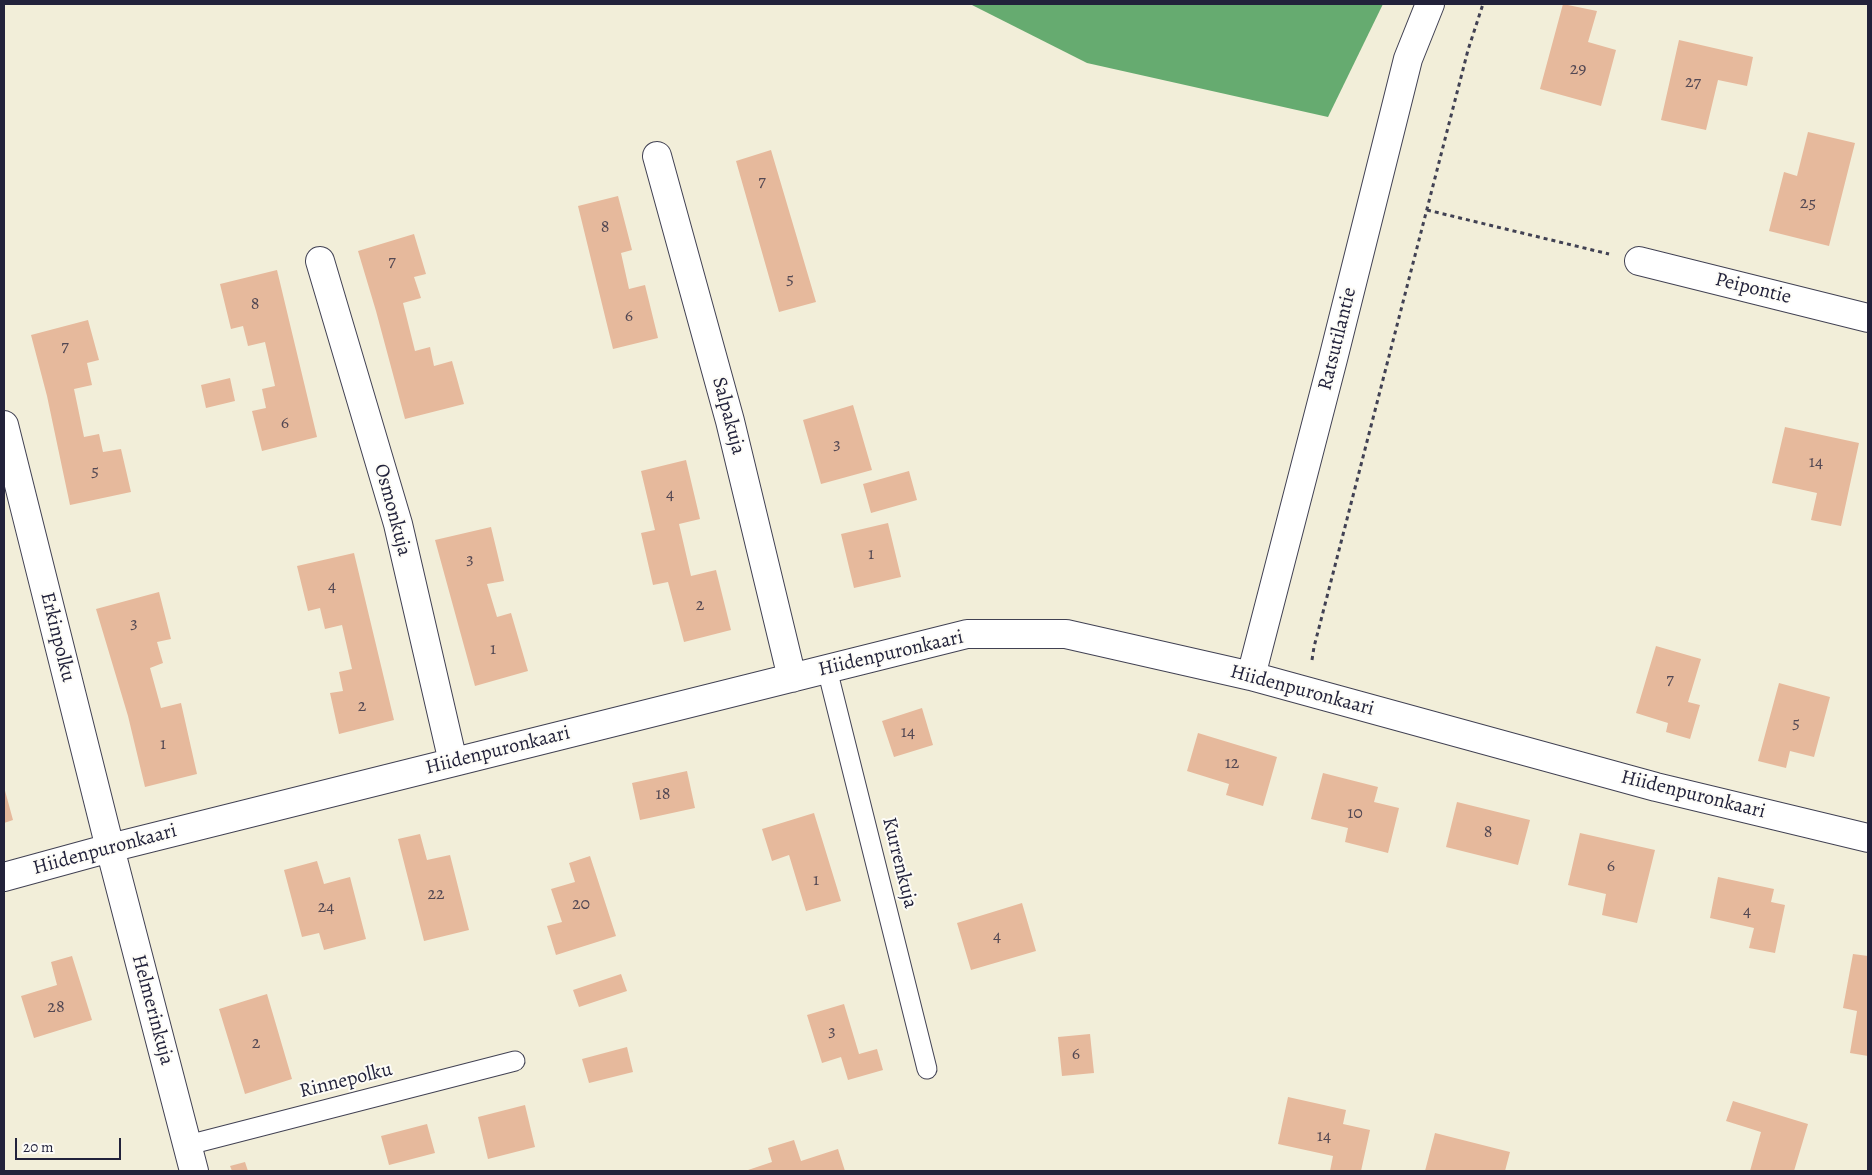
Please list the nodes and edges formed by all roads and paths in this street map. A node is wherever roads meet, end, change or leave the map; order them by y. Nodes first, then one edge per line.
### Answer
1 (1430, 4) edge
2 (1483, 4) edge
3 (657, 156) dead end
4 (1427, 210) junction
5 (320, 260) dead end
6 (1638, 261) joint
7 (1868, 318) edge
8 (4, 425) edge
9 (827, 668) junction
10 (1251, 676) junction
11 (792, 678) junction
12 (1309, 692) junction
13 (453, 762) junction
14 (1868, 838) edge
15 (110, 848) junction
16 (4, 877) edge
17 (515, 1061) dead end
18 (927, 1068) dead end
19 (188, 1145) junction
20 (194, 1171) edge

1 - 10 street, Ratsutilantie
2 - 4 path
3 - 11 street, Salpakuja
4 - 6 path
4 - 12 path
5 - 13 street, Osmonkuja
6 - 7 street, Peipontie
8 - 15 street, Erkinpolku
9 - 10 street, Hiidenpuronkaari
9 - 11 street, Hiidenpuronkaari
9 - 18 lane, Kurrenkuja
10 - 12 street, Hiidenpuronkaari
11 - 13 street, Hiidenpuronkaari
12 - 14 street, Hiidenpuronkaari
13 - 15 street, Hiidenpuronkaari
15 - 16 street, Hiidenpuronkaari
15 - 19 street, Helmerinkuja
17 - 19 lane, Rinnepolku
19 - 20 street, Helmerinkuja

